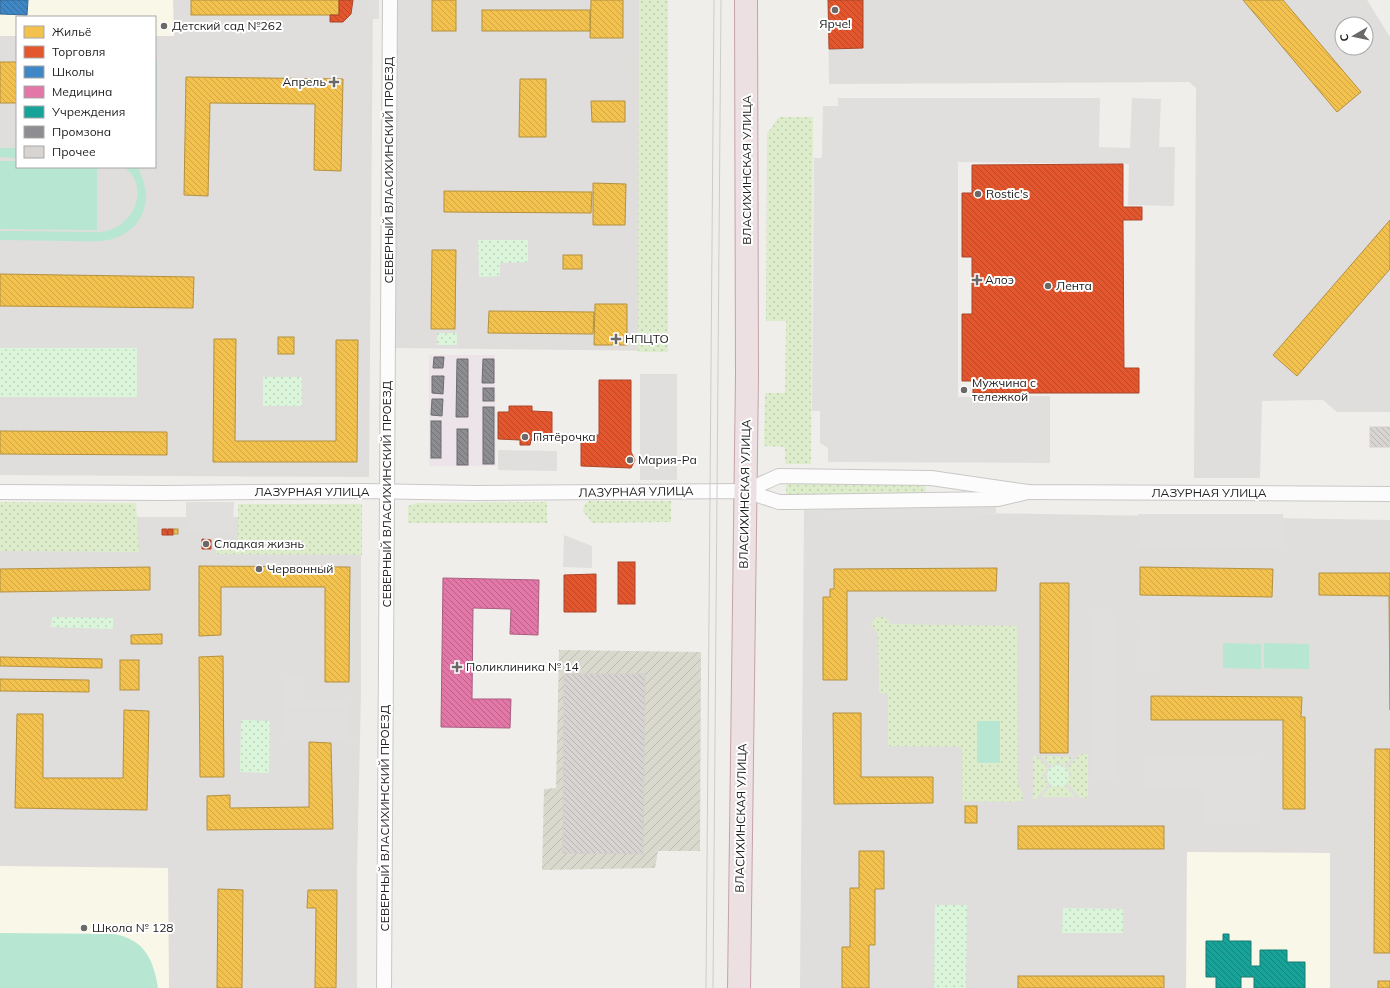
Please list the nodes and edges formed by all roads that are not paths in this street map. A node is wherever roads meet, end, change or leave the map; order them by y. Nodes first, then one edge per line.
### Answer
1 (390, 0) edge
2 (746, 0) edge
3 (745, 491) junction
4 (0, 492) edge
5 (387, 492) junction
6 (1028, 492) junction
7 (1390, 494) edge
8 (384, 988) edge
9 (739, 988) edge

1 - 5 street, СЕВЕРНЫЙ ВЛАСИХИНСКИЙ ПРОЕЗД
2 - 3 highway, ВЛАСИХИНСКАЯ УЛИЦА
3 - 5 street, ЛАЗУРНАЯ УЛИЦА
3 - 6 street, ЛАЗУРНАЯ УЛИЦА
3 - 6 street, ЛАЗУРНАЯ УЛИЦА
3 - 9 highway, ВЛАСИХИНСКАЯ УЛИЦА
4 - 5 street, ЛАЗУРНАЯ УЛИЦА
5 - 8 street, СЕВЕРНЫЙ ВЛАСИХИНСКИЙ ПРОЕЗД
6 - 7 street, ЛАЗУРНАЯ УЛИЦА

